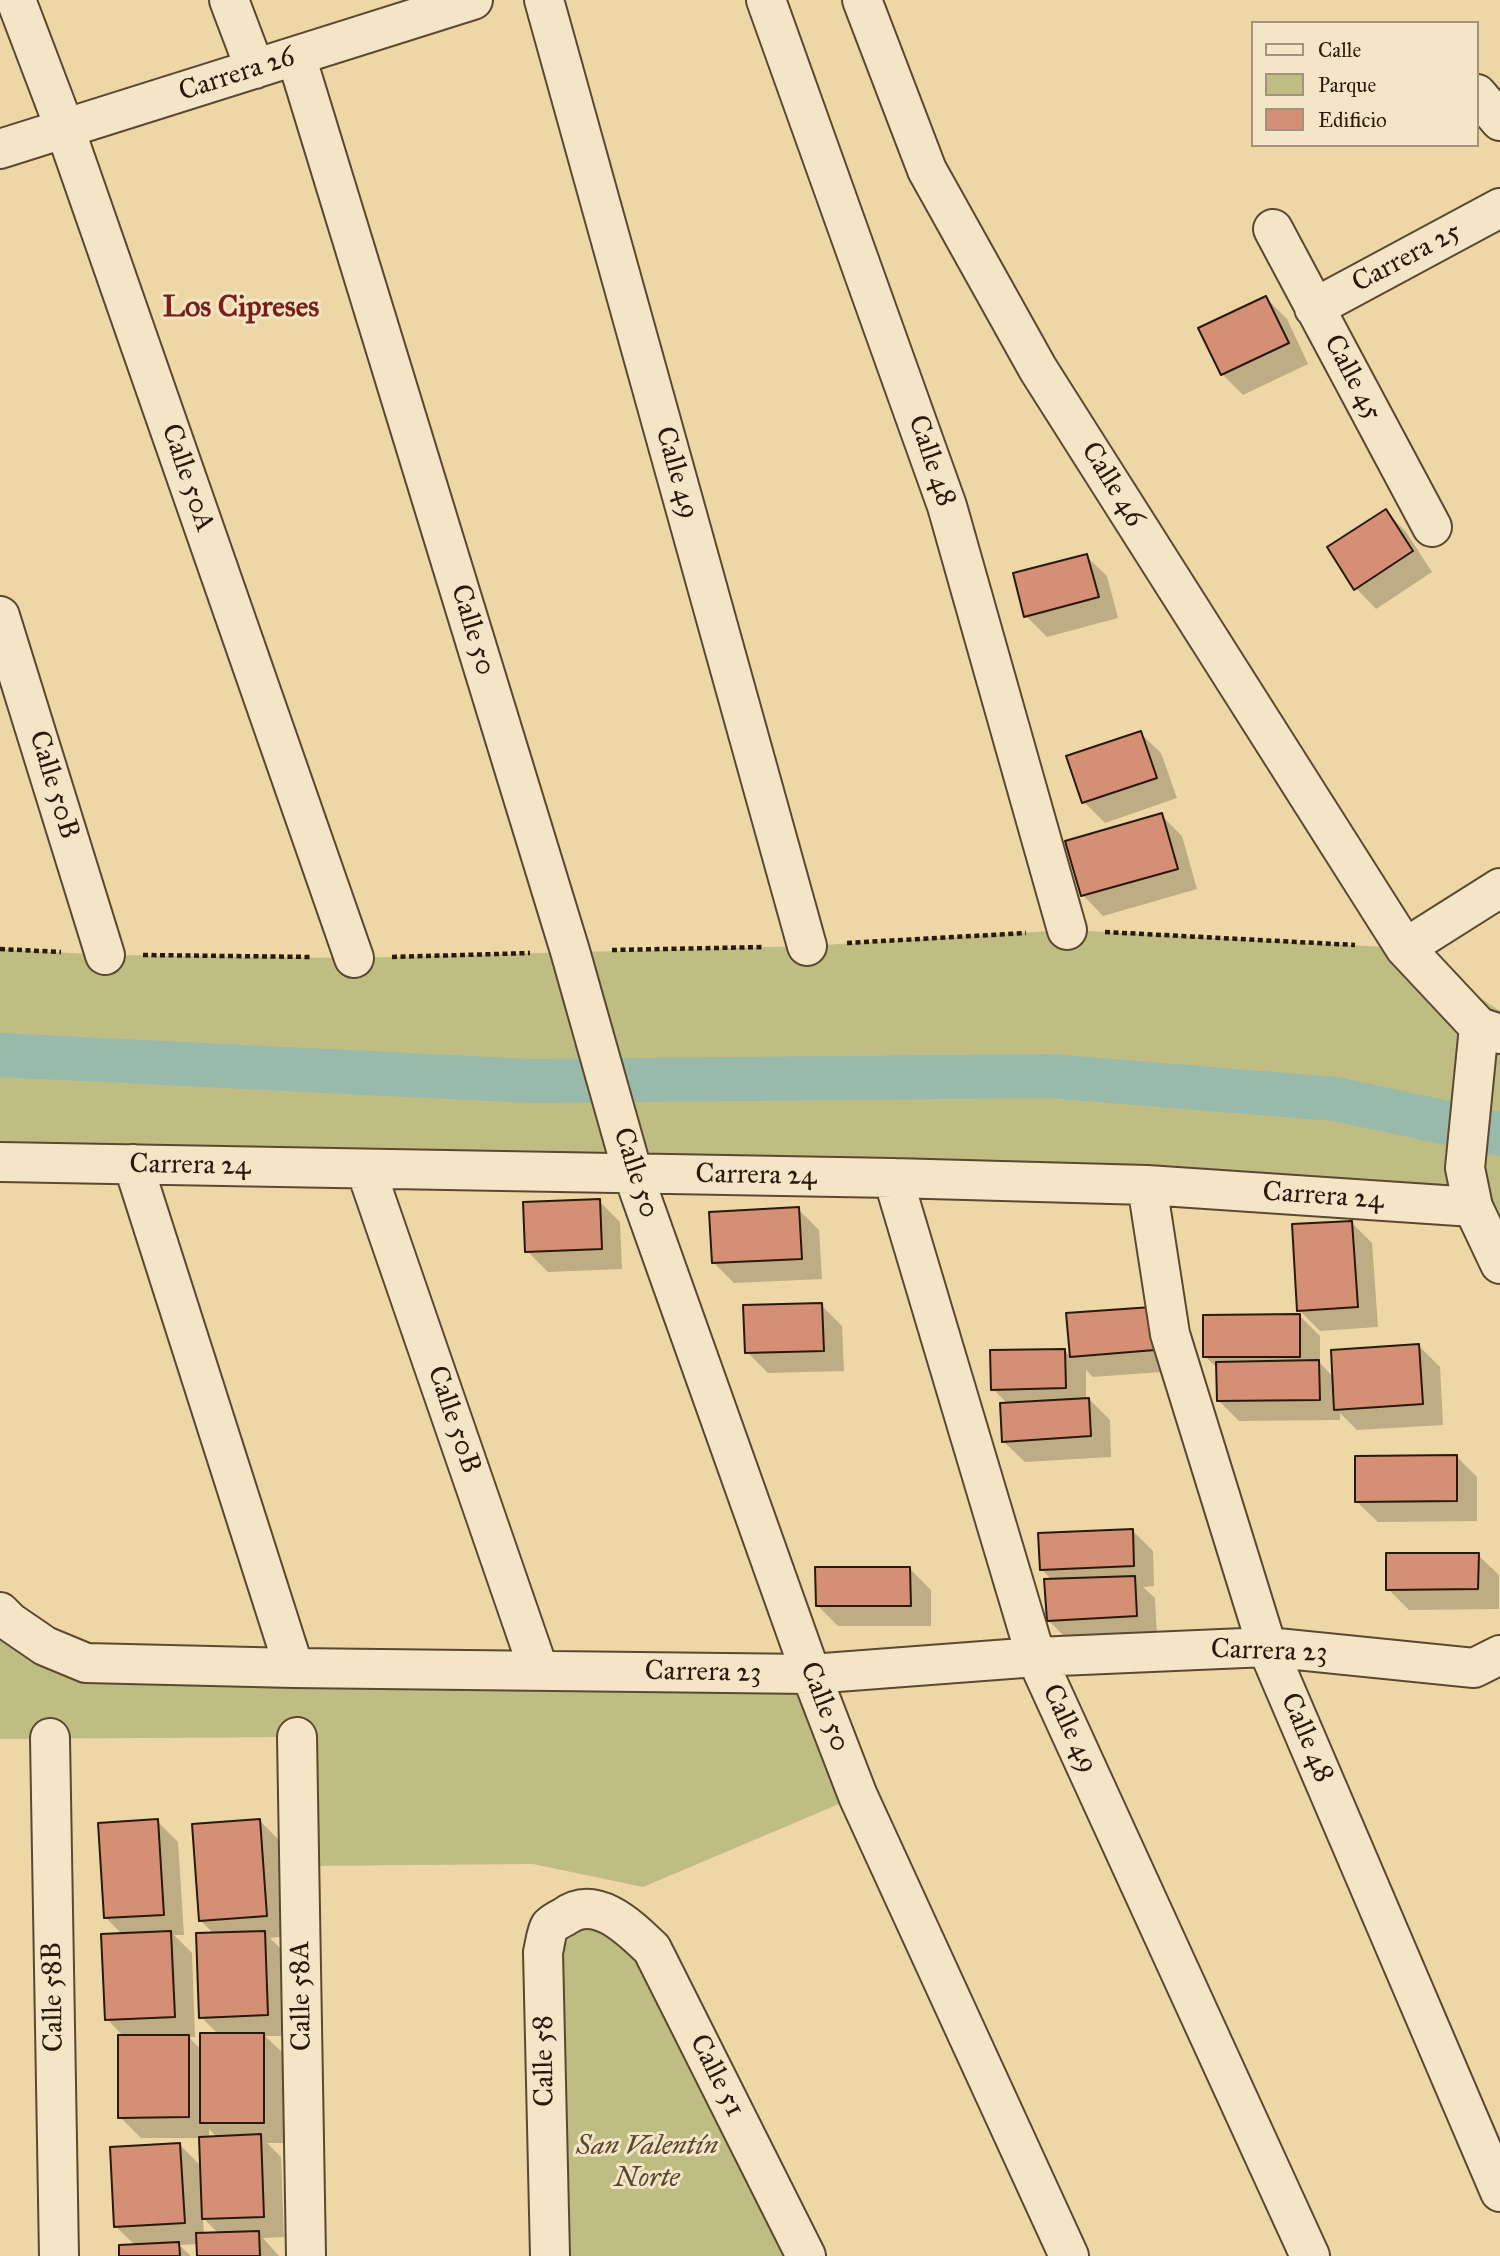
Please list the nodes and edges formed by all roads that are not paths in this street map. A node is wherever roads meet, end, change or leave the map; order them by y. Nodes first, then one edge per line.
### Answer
1 (16, 0) edge
2 (229, 0) edge
3 (544, 0) edge
4 (766, 0) edge
5 (862, 0) edge
6 (464, 1) edge
7 (296, 56) junction
8 (255, 69) junction
9 (65, 129) junction
10 (0, 149) edge
11 (1500, 208) edge
12 (1273, 229) dead end
13 (1314, 308) junction
14 (1433, 527) dead end
15 (0, 616) edge
16 (1500, 888) edge
17 (1067, 930) road end
18 (807, 946) road end
19 (1405, 948) junction
20 (105, 955) road end
21 (354, 958) road end
22 (1489, 1031) edge
23 (0, 1162) edge
24 (133, 1164) junction
25 (366, 1170) junction
26 (633, 1174) junction
27 (893, 1178) junction
28 (1147, 1185) junction
29 (1473, 1207) junction
30 (1500, 1264) edge
31 (3, 1619) edge
32 (1267, 1647) junction
33 (1500, 1655) edge
34 (1036, 1657) junction
35 (294, 1668) junction
36 (539, 1671) junction
37 (811, 1674) junction
38 (297, 1737) dead end
39 (50, 1738) dead end
40 (605, 1912) joint
41 (1500, 2192) edge
42 (59, 2256) edge
43 (306, 2256) edge
44 (550, 2256) edge
45 (806, 2256) edge
46 (1069, 2256) edge
47 (1310, 2256) edge

1 - 9 street, Calle 50A
2 - 8 street
3 - 18 street, Calle 49
4 - 17 street, Calle 48
5 - 19 street, Calle 46
6 - 7 street, Carrera 26
7 - 8 street, Carrera 26
7 - 26 street, Calle 50
8 - 9 street, Carrera 26
9 - 10 street, Carrera 26
9 - 21 street, Calle 50A
11 - 13 street, Carrera 25
12 - 13 street, Calle 45
13 - 14 street, Calle 45
15 - 20 street, Calle 50B
16 - 19 street
19 - 22 street, Calle 46
22 - 29 street
23 - 24 street, Carrera 24
24 - 25 street, Carrera 24
24 - 35 street
25 - 26 street, Carrera 24
25 - 36 street, Calle 50B
26 - 27 street, Carrera 24
26 - 37 street, Calle 50
27 - 28 street, Carrera 24
27 - 34 street, Calle 49
28 - 29 street, Carrera 24
28 - 32 street, Calle 48
29 - 30 street
31 - 35 street, Carrera 23
32 - 33 street, Carrera 23
32 - 34 street, Carrera 23
32 - 41 street, Calle 48
34 - 37 street, Carrera 23
34 - 47 street, Calle 49
35 - 36 street, Carrera 23
36 - 37 street, Carrera 23
37 - 46 street, Calle 50
38 - 43 street, Calle 58A
39 - 42 street, Calle 58B
40 - 44 street, Calle 58
40 - 45 street, Calle 51

